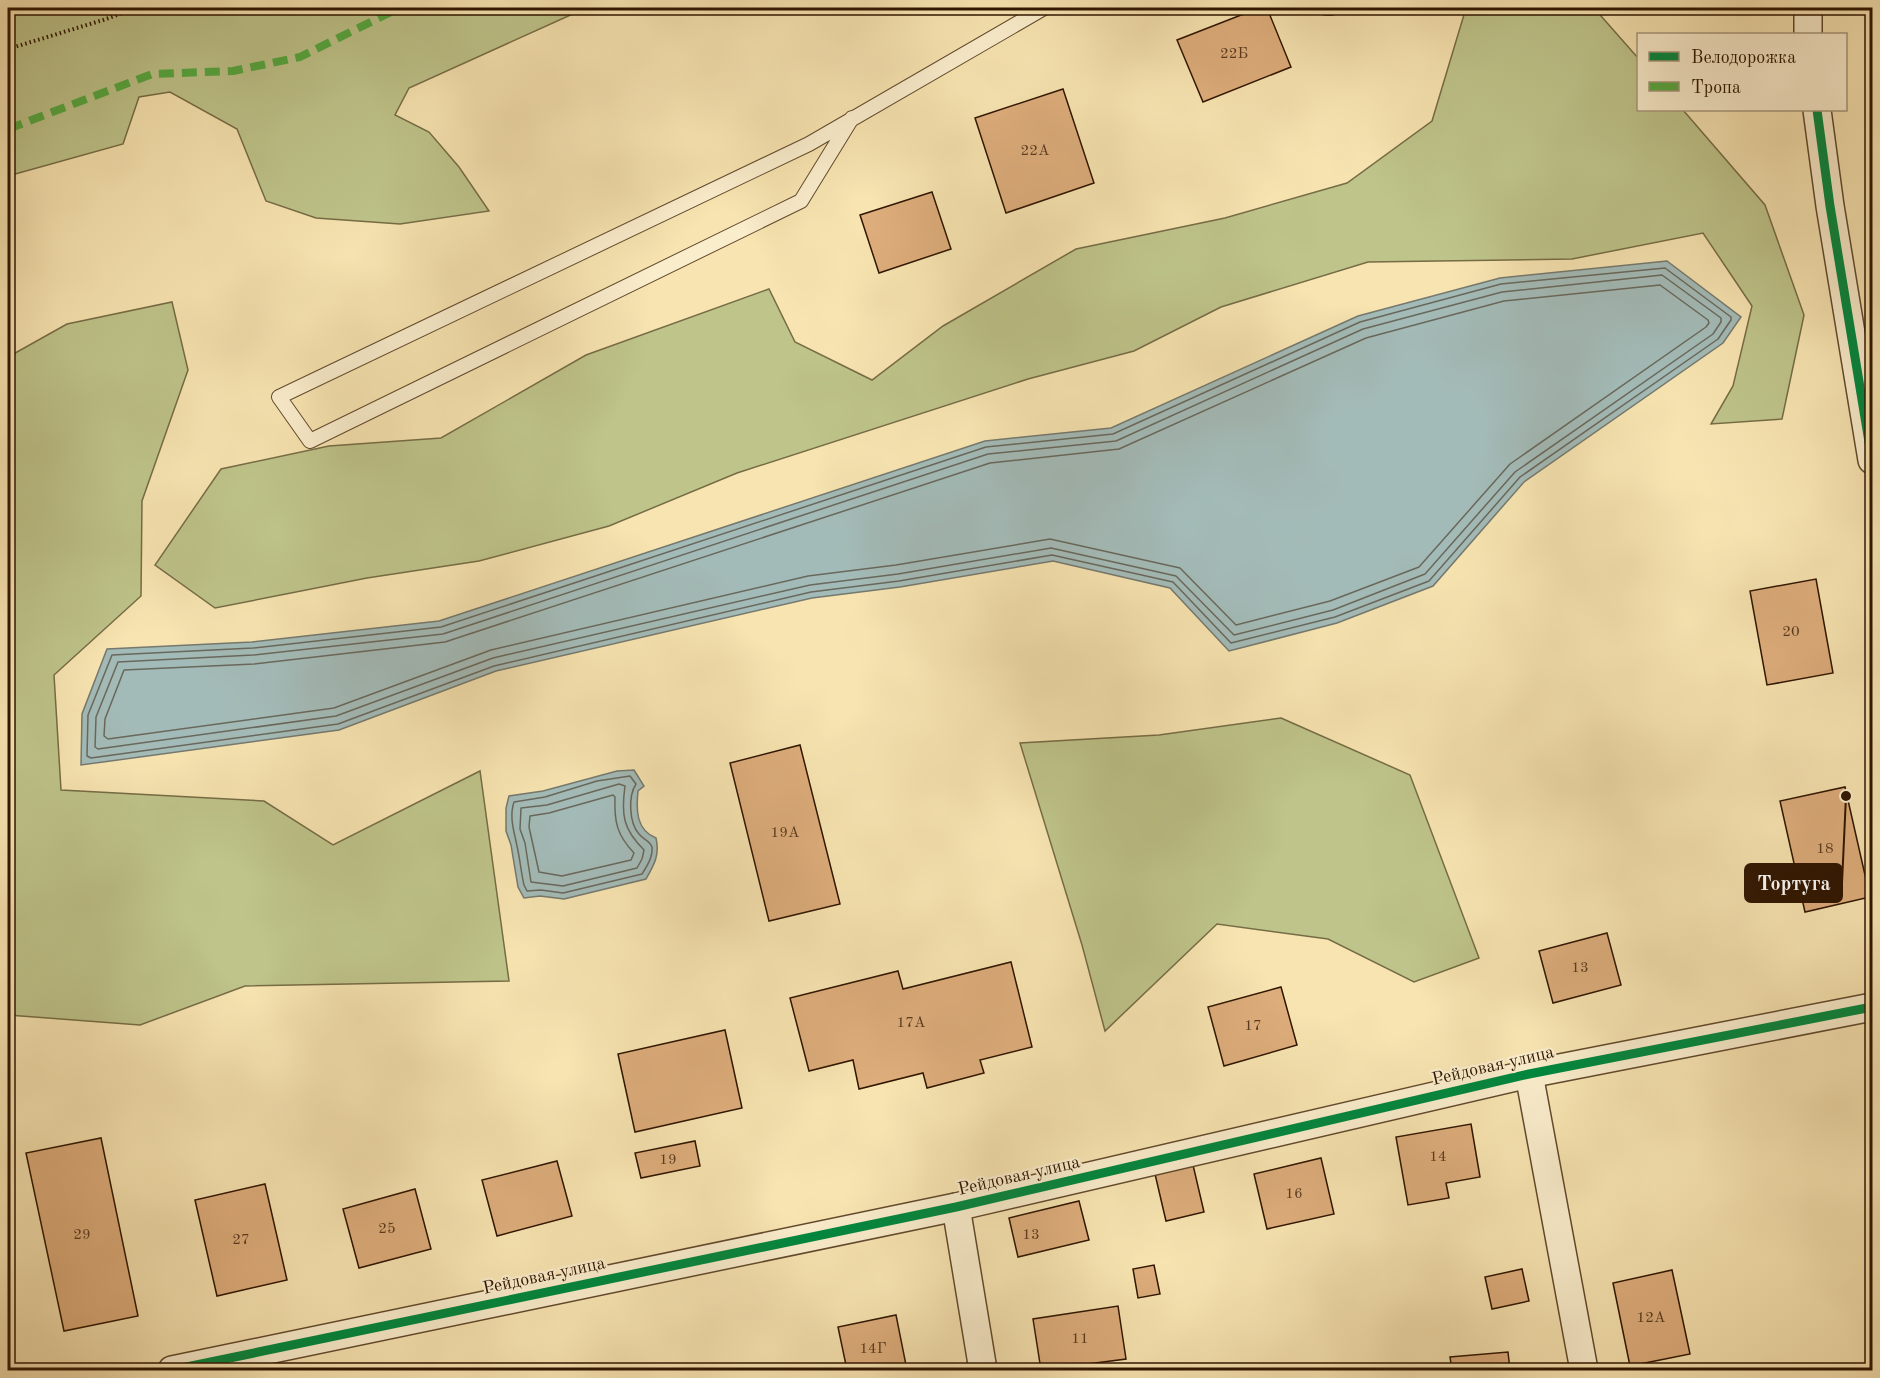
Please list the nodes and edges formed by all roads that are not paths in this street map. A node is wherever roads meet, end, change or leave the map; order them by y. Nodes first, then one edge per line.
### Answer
1 (1044, 8) edge
2 (1326, 8) edge
3 (1331, 8) edge
4 (1808, 8) edge
5 (1809, 33) edge
6 (1817, 111) edge
7 (852, 118) junction
8 (1872, 460) edge
9 (1872, 1007) edge
10 (1529, 1074) junction
11 (956, 1207) junction
12 (172, 1371) edge
13 (983, 1371) edge
14 (1584, 1371) edge

1 - 7 lane
2 - 3 lane
4 - 5 street
6 - 8 street
7 - 7 lane
9 - 10 street, Рейдовая улица
10 - 11 street, Рейдовая улица
10 - 14 street
11 - 12 street, Рейдовая улица
11 - 13 street

